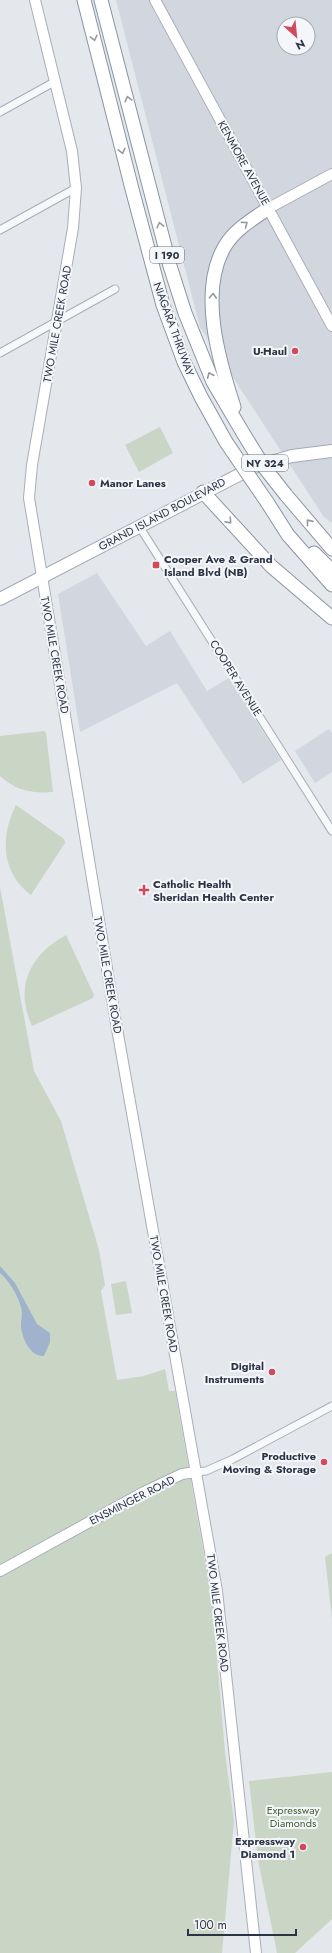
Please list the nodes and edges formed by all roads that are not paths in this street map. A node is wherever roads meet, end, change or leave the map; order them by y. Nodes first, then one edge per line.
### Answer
1 (35, 0) edge
2 (84, 0) edge
3 (101, 0) edge
4 (155, 0) edge
5 (56, 82) junction
6 (0, 112) edge
7 (332, 174) edge
8 (76, 188) junction
9 (269, 208) junction
10 (0, 230) edge
11 (115, 289) dead end
12 (57, 323) junction
13 (332, 326) edge
14 (0, 353) edge
15 (243, 433) junction
16 (332, 451) edge
17 (203, 492) junction
18 (267, 502) junction
19 (139, 526) junction
20 (332, 549) edge
21 (332, 571) edge
22 (41, 577) junction
23 (332, 585) edge
24 (0, 599) edge
25 (332, 618) edge
26 (332, 831) edge
27 (332, 1406) edge
28 (196, 1472) junction
29 (0, 1571) edge
30 (256, 1953) edge

1 - 5 street, TWO MILE CREEK ROAD
2 -> 18 highway, NIAGARA THRUWAY / I 190, bridge
15 -> 3 highway, NIAGARA THRUWAY / I 190
4 - 9 street, KENMORE AVENUE
5 - 6 street
5 - 8 street, TWO MILE CREEK ROAD
7 - 9 street
8 - 10 street
8 - 12 street, TWO MILE CREEK ROAD
9 - 13 street, KENMORE AVENUE
15 -> 9 highway
11 - 12 street
12 - 14 street
12 - 22 street, TWO MILE CREEK ROAD
20 -> 15 highway, NIAGARA THRUWAY / I 190, bridge
16 - 17 main road, GRAND ISLAND BOULEVARD / NY 324
17 - 19 main road, GRAND ISLAND BOULEVARD / NY 324
17 -> 25 highway
18 - 21 highway, NIAGARA THRUWAY / I 190
18 - 23 highway
19 - 22 main road, GRAND ISLAND BOULEVARD / NY 324
19 - 26 street, COOPER AVENUE
22 - 24 main road, GRAND ISLAND BOULEVARD / NY 324
22 - 28 street, TWO MILE CREEK ROAD
27 - 28 street, ENSMINGER ROAD
28 - 29 street, ENSMINGER ROAD
28 - 30 street, TWO MILE CREEK ROAD

